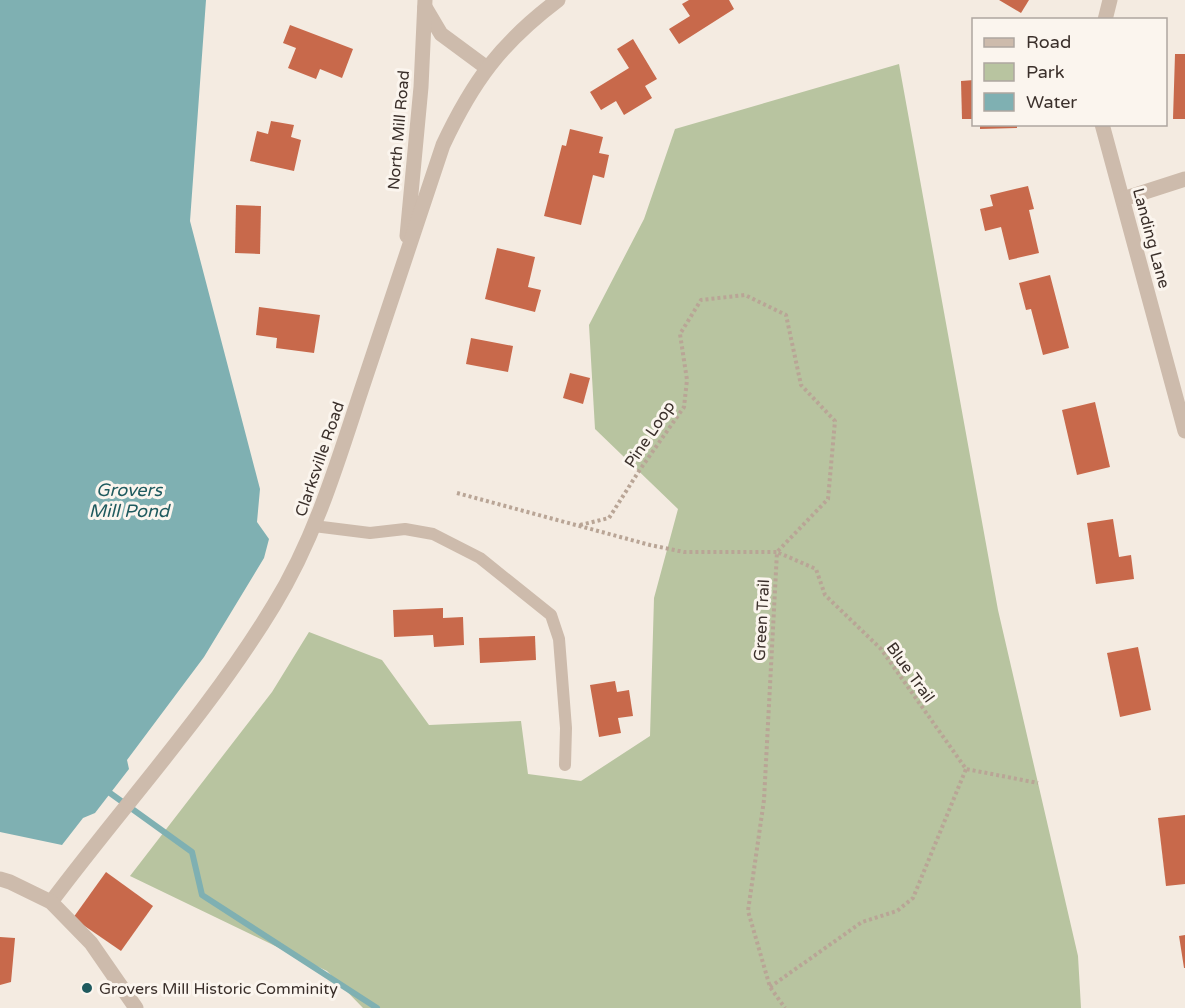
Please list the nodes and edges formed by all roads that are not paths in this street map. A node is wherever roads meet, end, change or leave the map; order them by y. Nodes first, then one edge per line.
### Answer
1 (558, 0) edge
2 (1110, 0) edge
3 (425, 4) edge
4 (1106, 18) edge
5 (487, 68) junction
6 (1103, 126) edge
7 (1185, 179) edge
8 (1123, 200) junction
9 (404, 263) junction
10 (1185, 431) edge
11 (314, 526) junction
12 (565, 765) dead end
13 (0, 879) edge
14 (51, 902) junction
15 (136, 1008) edge

1 - 5 street, Clarksville Road
2 - 4 street
3 - 5 street
3 - 9 street, North Mill Road
5 - 9 street, Clarksville Road
6 - 8 street, Landing Lane
7 - 8 street
8 - 10 street, Landing Lane
9 - 11 street, Clarksville Road
11 - 12 lane
11 - 14 street, Clarksville Road
13 - 14 street
14 - 15 street

